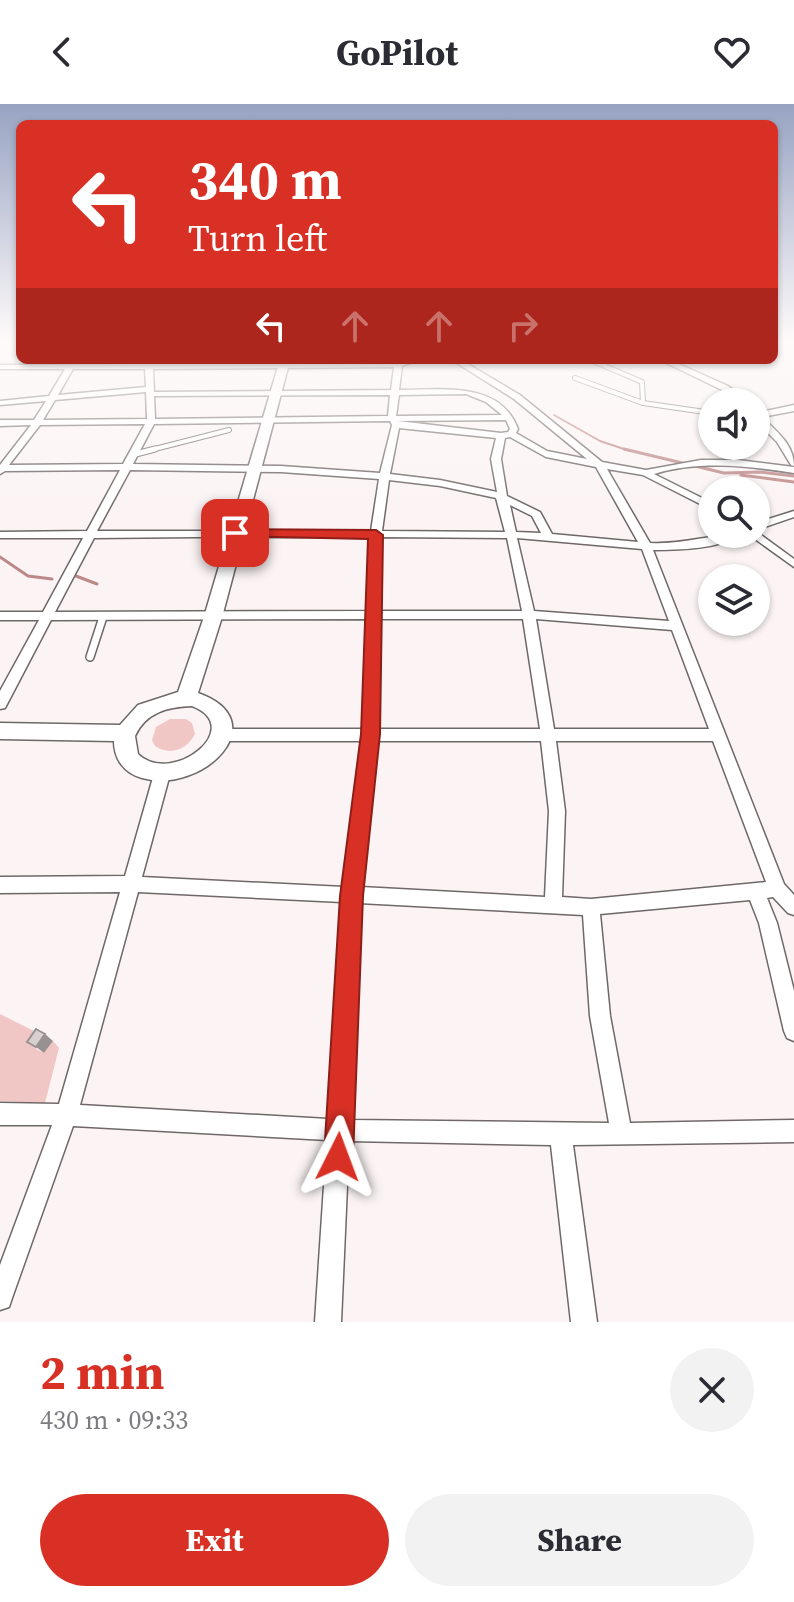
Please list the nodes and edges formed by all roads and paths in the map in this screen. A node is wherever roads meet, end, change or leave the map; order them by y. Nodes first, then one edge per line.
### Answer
1 (51, 396) edge
2 (89, 396) edge
3 (150, 396) edge
4 (275, 396) edge
5 (395, 396) edge
6 (479, 396) edge
7 (515, 396) edge
8 (624, 396) edge
9 (643, 396) edge
10 (49, 399) junction
11 (0, 403) edge
12 (643, 403) junction
13 (794, 408) edge
14 (698, 411) edge
15 (770, 413) edge
16 (511, 417) junction
17 (268, 419) junction
18 (151, 421) junction
19 (394, 421) junction
20 (0, 423) edge
21 (37, 423) junction
22 (229, 430) dead end
23 (770, 430) edge
24 (506, 435) junction
25 (132, 455) junction
26 (794, 463) edge
27 (600, 465) junction
28 (1, 469) edge
29 (126, 469) junction
30 (252, 470) junction
31 (794, 470) edge
32 (646, 473) junction
33 (385, 477) junction
34 (502, 496) junction
35 (698, 500) edge
36 (794, 514) edge
37 (770, 522) edge
38 (235, 533) junction
39 (91, 534) junction
40 (0, 535) edge
41 (376, 535) junction
42 (513, 535) junction
43 (547, 536) junction
44 (698, 544) edge
45 (770, 546) edge
46 (647, 548) junction
47 (794, 564) edge
48 (373, 613) junction
49 (529, 615) junction
50 (0, 616) edge
51 (46, 616) junction
52 (103, 617) junction
53 (213, 617) junction
54 (677, 626) junction
55 (90, 657) dead end
56 (186, 699) junction
57 (0, 704) edge
58 (0, 731) edge
59 (125, 733) junction
60 (370, 734) junction
61 (223, 735) junction
62 (548, 735) junction
63 (720, 735) junction
64 (162, 774) junction
65 (133, 884) junction
66 (0, 885) edge
67 (777, 889) junction
68 (755, 890) junction
69 (351, 896) junction
70 (553, 906) junction
71 (591, 907) junction
72 (794, 907) edge
73 (794, 1031) edge
74 (0, 1114) edge
75 (67, 1114) junction
76 (340, 1130) junction
77 (794, 1131) edge
78 (621, 1132) junction
79 (561, 1134) junction
80 (0, 1298) edge
81 (328, 1322) edge
82 (584, 1322) edge

1 - 10 street
2 - 10 street
3 - 18 street
4 - 17 street
5 - 19 street
6 - 16 street
7 - 27 street
8 - 12 lane
9 - 12 lane
10 - 11 street
10 - 21 street
12 - 14 lane
13 - 15 street
16 - 19 street
16 - 24 street
17 - 18 street
17 - 19 street
17 - 30 street
18 - 21 street
18 - 25 street
19 - 24 street
19 - 33 street
20 - 21 street
21 - 28 street
22 - 25 lane
23 - 26 street
24 - 27 street
24 - 34 street
25 - 29 street
27 - 32 street
27 - 46 street
28 - 29 street
29 - 30 street
29 - 39 street
30 - 33 street
30 - 38 street
31 - 32 street
32 - 35 street
33 - 34 street
33 - 41 street
34 - 42 street
34 - 43 street
36 - 37 street
38 - 39 street
38 - 41 street
38 - 53 street
39 - 40 street
39 - 51 street
41 - 42 street
41 - 48 street
42 - 43 street
42 - 49 street
43 - 46 street
44 - 46 street
45 - 47 street
46 - 54 street
48 - 49 street
48 - 53 street
48 - 60 street
49 - 54 street
49 - 62 street
50 - 51 street
51 - 52 street
51 - 57 street
52 - 53 street
52 - 55 lane
53 - 56 street
54 - 63 street
56 - 59 street
56 - 61 street
58 - 59 street
59 - 64 street
60 - 61 street
60 - 62 street
60 - 69 street
61 - 64 street
62 - 63 street
62 - 70 street
63 - 67 street
64 - 65 street
65 - 66 street
65 - 69 street
65 - 75 street
67 - 68 street
67 - 72 street
68 - 71 street
68 - 73 street
69 - 70 street
69 - 76 street
70 - 71 street
71 - 78 street
74 - 75 street
75 - 76 street
75 - 80 street
76 - 79 street
76 - 81 street
77 - 78 street
78 - 79 street
79 - 82 street

